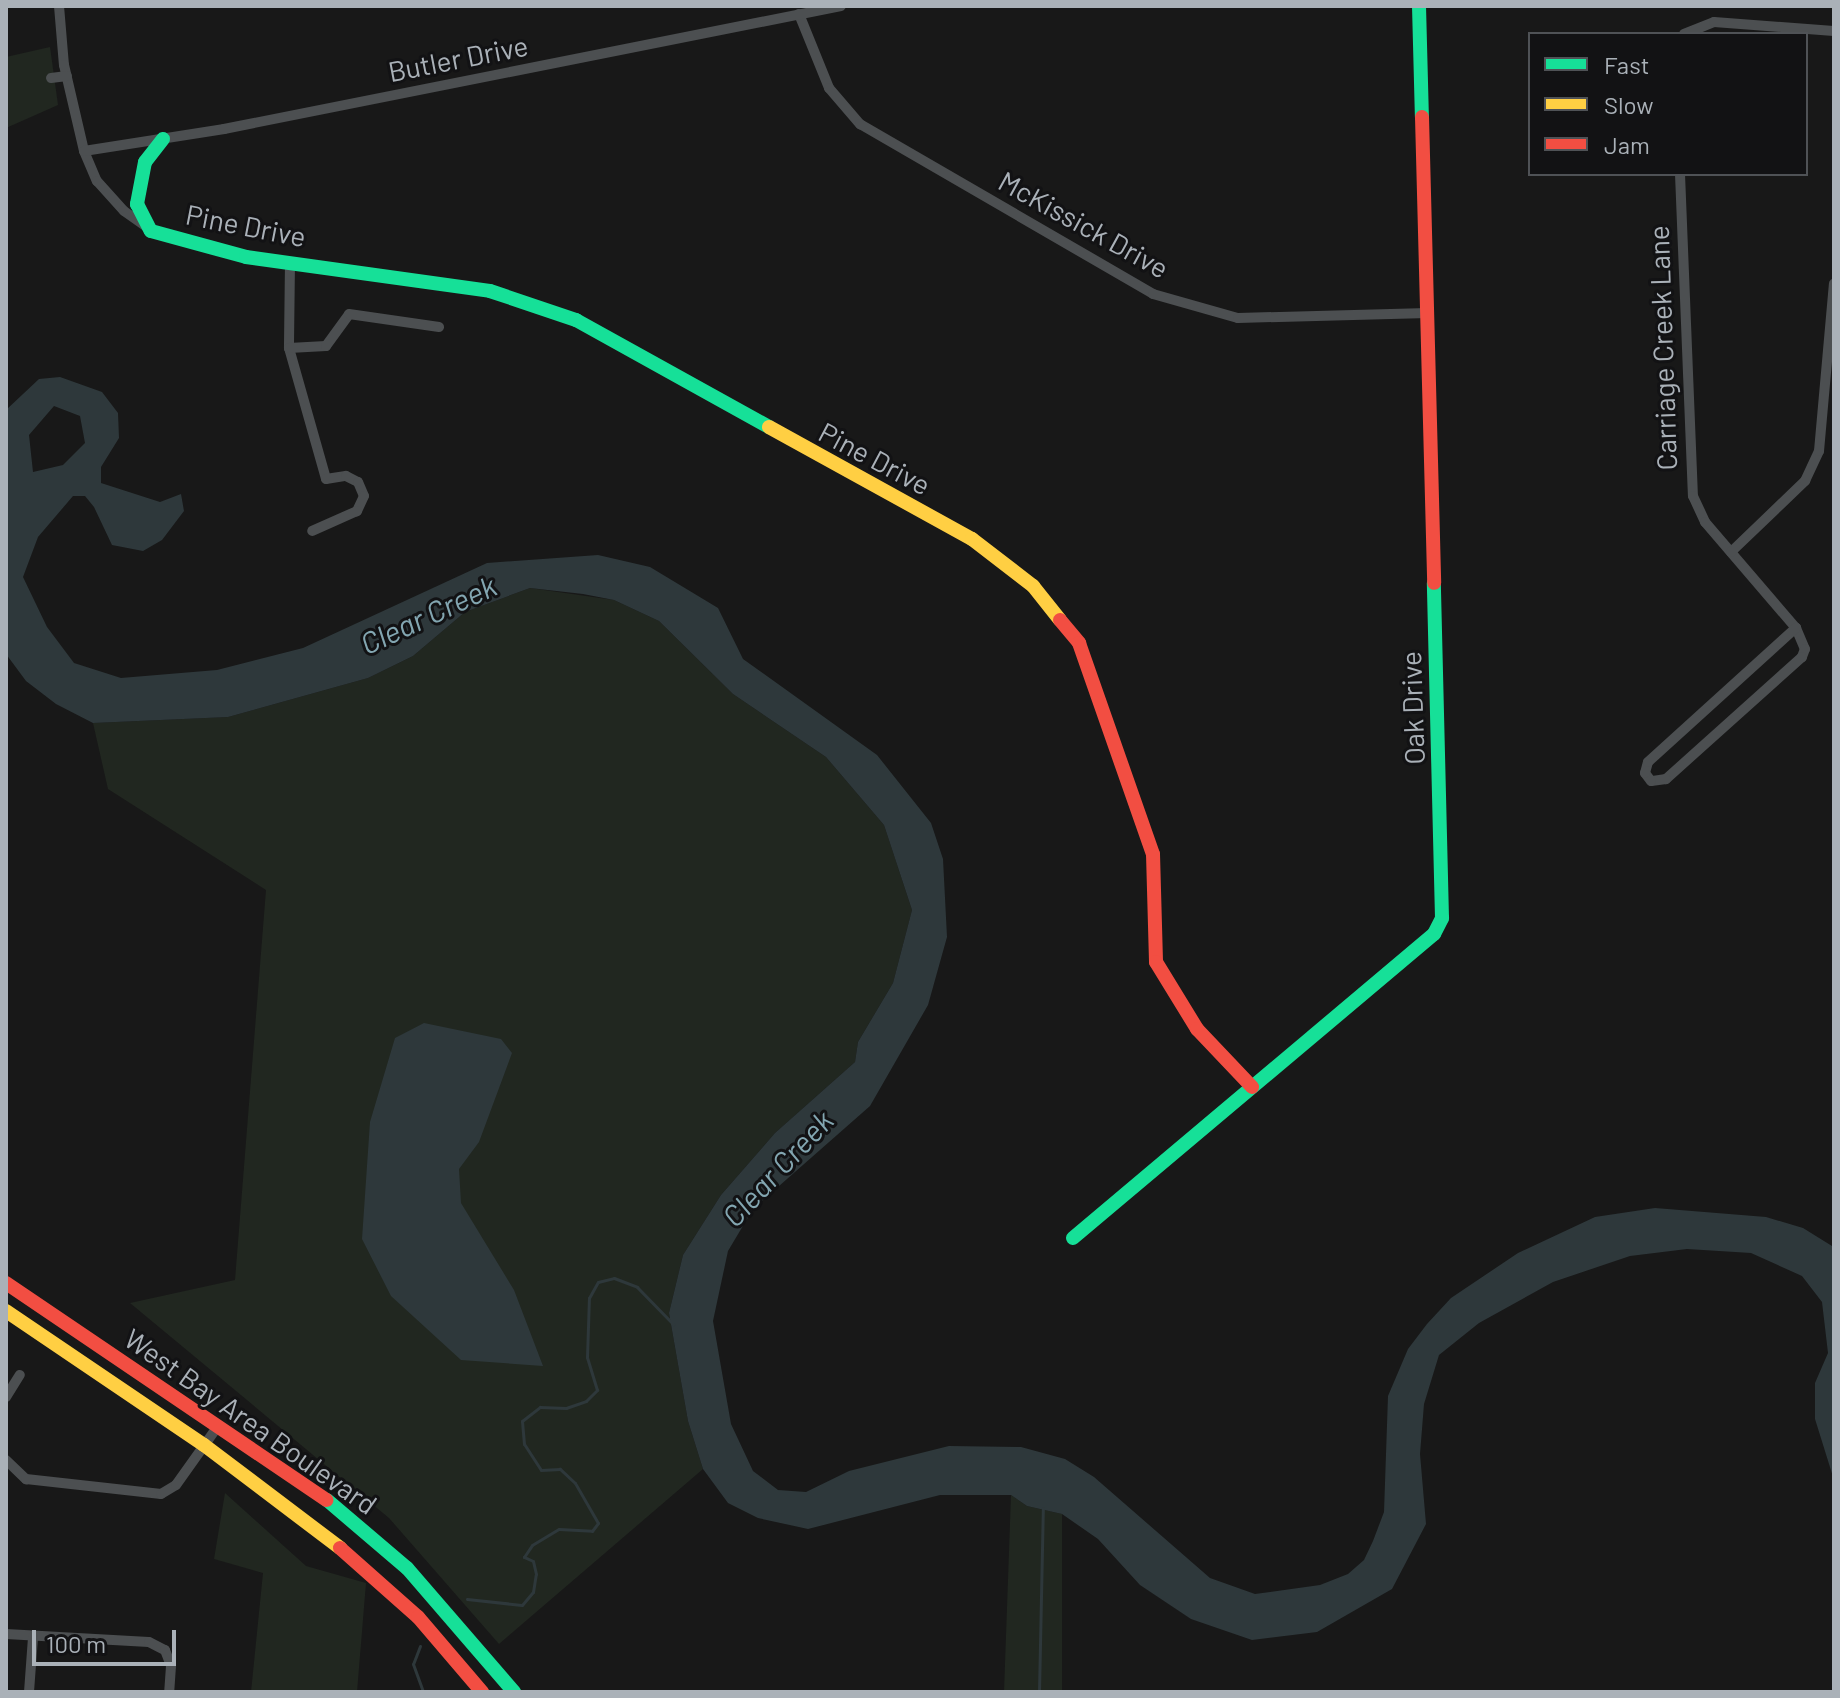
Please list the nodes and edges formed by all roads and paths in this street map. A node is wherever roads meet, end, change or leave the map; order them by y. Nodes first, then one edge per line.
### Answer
1 (59, 6) edge
2 (841, 6) edge
3 (1419, 6) edge
4 (799, 14) junction
5 (1834, 31) edge
6 (1689, 32) edge
7 (67, 76) junction
8 (51, 78) dead end
9 (163, 139) junction
10 (84, 151) junction
11 (1680, 176) edge
12 (151, 231) junction
13 (290, 262) junction
14 (1834, 284) edge
15 (1428, 313) junction
16 (439, 327) dead end
17 (289, 348) junction
18 (312, 531) dead end
19 (1731, 552) junction
20 (1796, 628) junction
21 (1252, 1087) junction
22 (1073, 1238) dead end
23 (6, 1283) edge
24 (6, 1311) edge
25 (20, 1375) dead end
26 (6, 1397) edge
27 (218, 1426) junction
28 (204, 1445) junction
29 (6, 1460) edge
30 (6, 1634) edge
31 (33, 1637) junction
32 (29, 1692) edge
33 (169, 1692) edge
34 (482, 1692) edge
35 (514, 1692) edge

1 - 7 street, Pine Drive
2 - 4 street, Butler Drive
3 - 15 street, Oak Drive
4 - 9 street, Butler Drive
4 - 15 street, McKissick Drive
5 - 6 street
7 - 8 street
7 - 10 street, Pine Drive
9 - 10 street, Butler Drive
9 - 12 street, Pine Drive
10 - 12 street, Pine Drive
11 - 19 street, Carriage Creek Lane
12 - 13 street, Pine Drive
13 - 17 street
13 - 21 street, Pine Drive
14 - 19 street
15 - 21 street, Oak Drive
16 - 17 street
17 - 18 street
19 - 20 street, Carriage Creek Lane
20 - 20 street
21 - 22 street, Oak Drive
23 - 27 street, West Bay Area Boulevard
24 - 28 street, West Bay Area Boulevard
25 - 26 street
27 - 28 street
27 - 35 street, West Bay Area Boulevard
28 - 29 street
28 - 34 street, West Bay Area Boulevard
30 - 31 street
31 - 32 street
31 - 33 street

